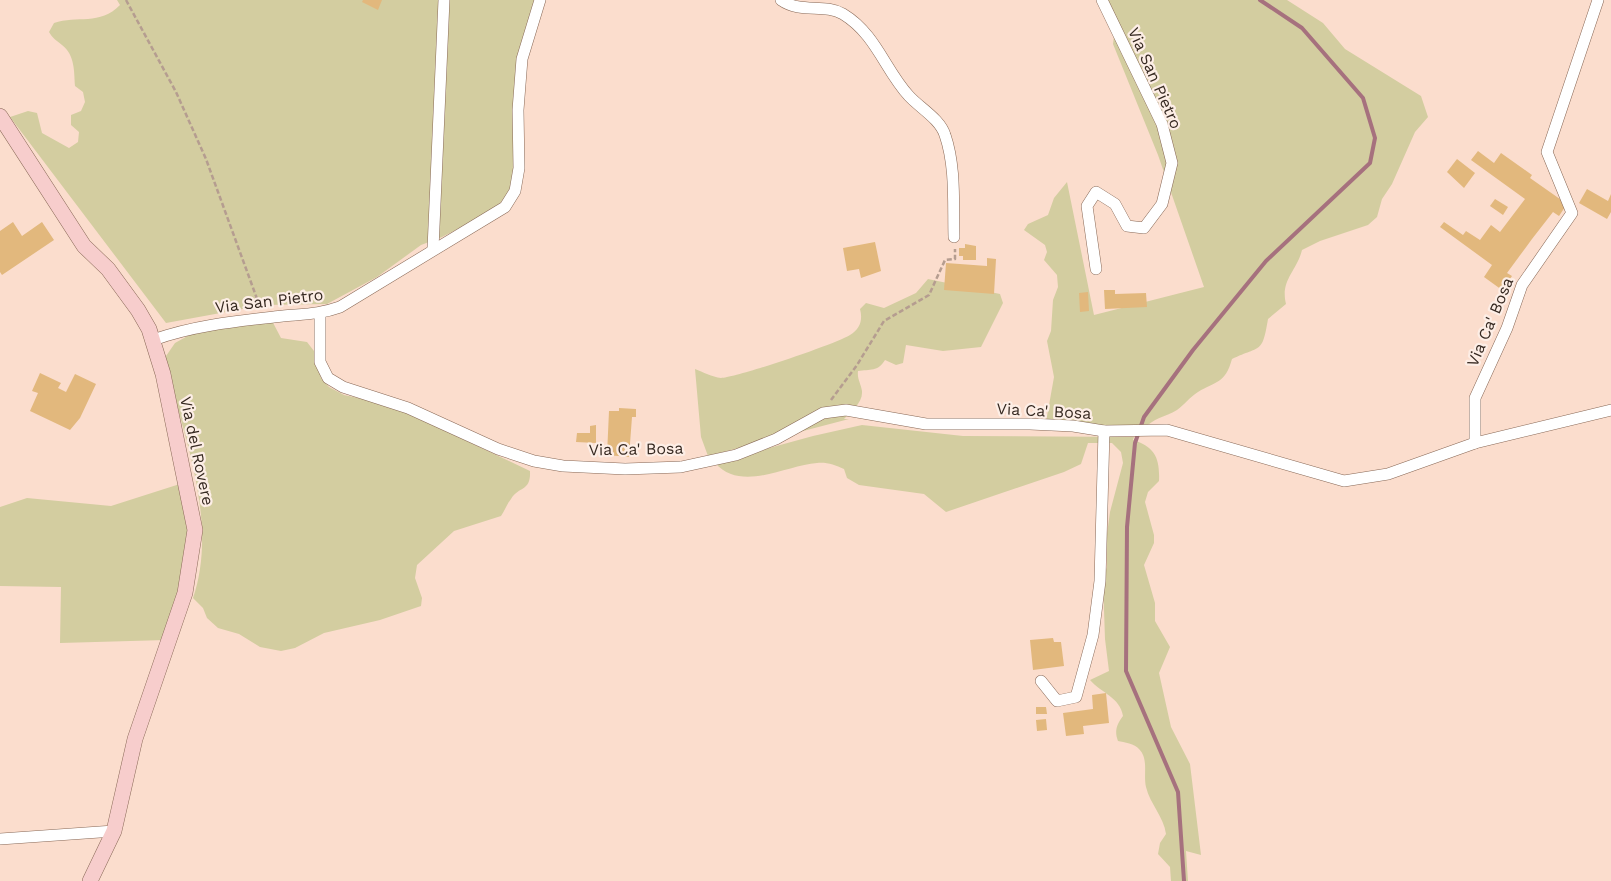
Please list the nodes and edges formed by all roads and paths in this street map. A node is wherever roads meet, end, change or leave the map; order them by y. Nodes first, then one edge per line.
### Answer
1 (126, 0) edge
2 (444, 0) edge
3 (540, 0) edge
4 (781, 0) edge
5 (1102, 0) edge
6 (1598, 0) edge
7 (0, 116) edge
8 (954, 237) joint
9 (433, 249) junction
10 (1096, 270) dead end
11 (320, 314) junction
12 (264, 318) junction
13 (153, 340) junction
14 (1611, 410) edge
15 (823, 413) junction
16 (1104, 431) junction
17 (1476, 443) junction
18 (1040, 681) dead end
19 (114, 830) junction
20 (0, 839) edge
21 (90, 881) edge

1 - 12 path
2 - 9 street
3 - 9 street, Via San Pietro
4 - 8 street
5 - 10 street, Via San Pietro
6 - 17 street, Via Ca' Bosa
7 - 13 street, Via del Rovere
8 - 15 path
9 - 11 street, Via San Pietro
11 - 12 street, Via San Pietro
11 - 15 street, Via Ca' Bosa
12 - 13 street, Via San Pietro
13 - 19 street, Via del Rovere
14 - 17 street, Via Ca' Bosa
15 - 16 street, Via Ca' Bosa
16 - 17 street, Via Ca' Bosa
16 - 18 street, Via Ca' Bosa
19 - 20 street
19 - 21 street, Via del Rovere

